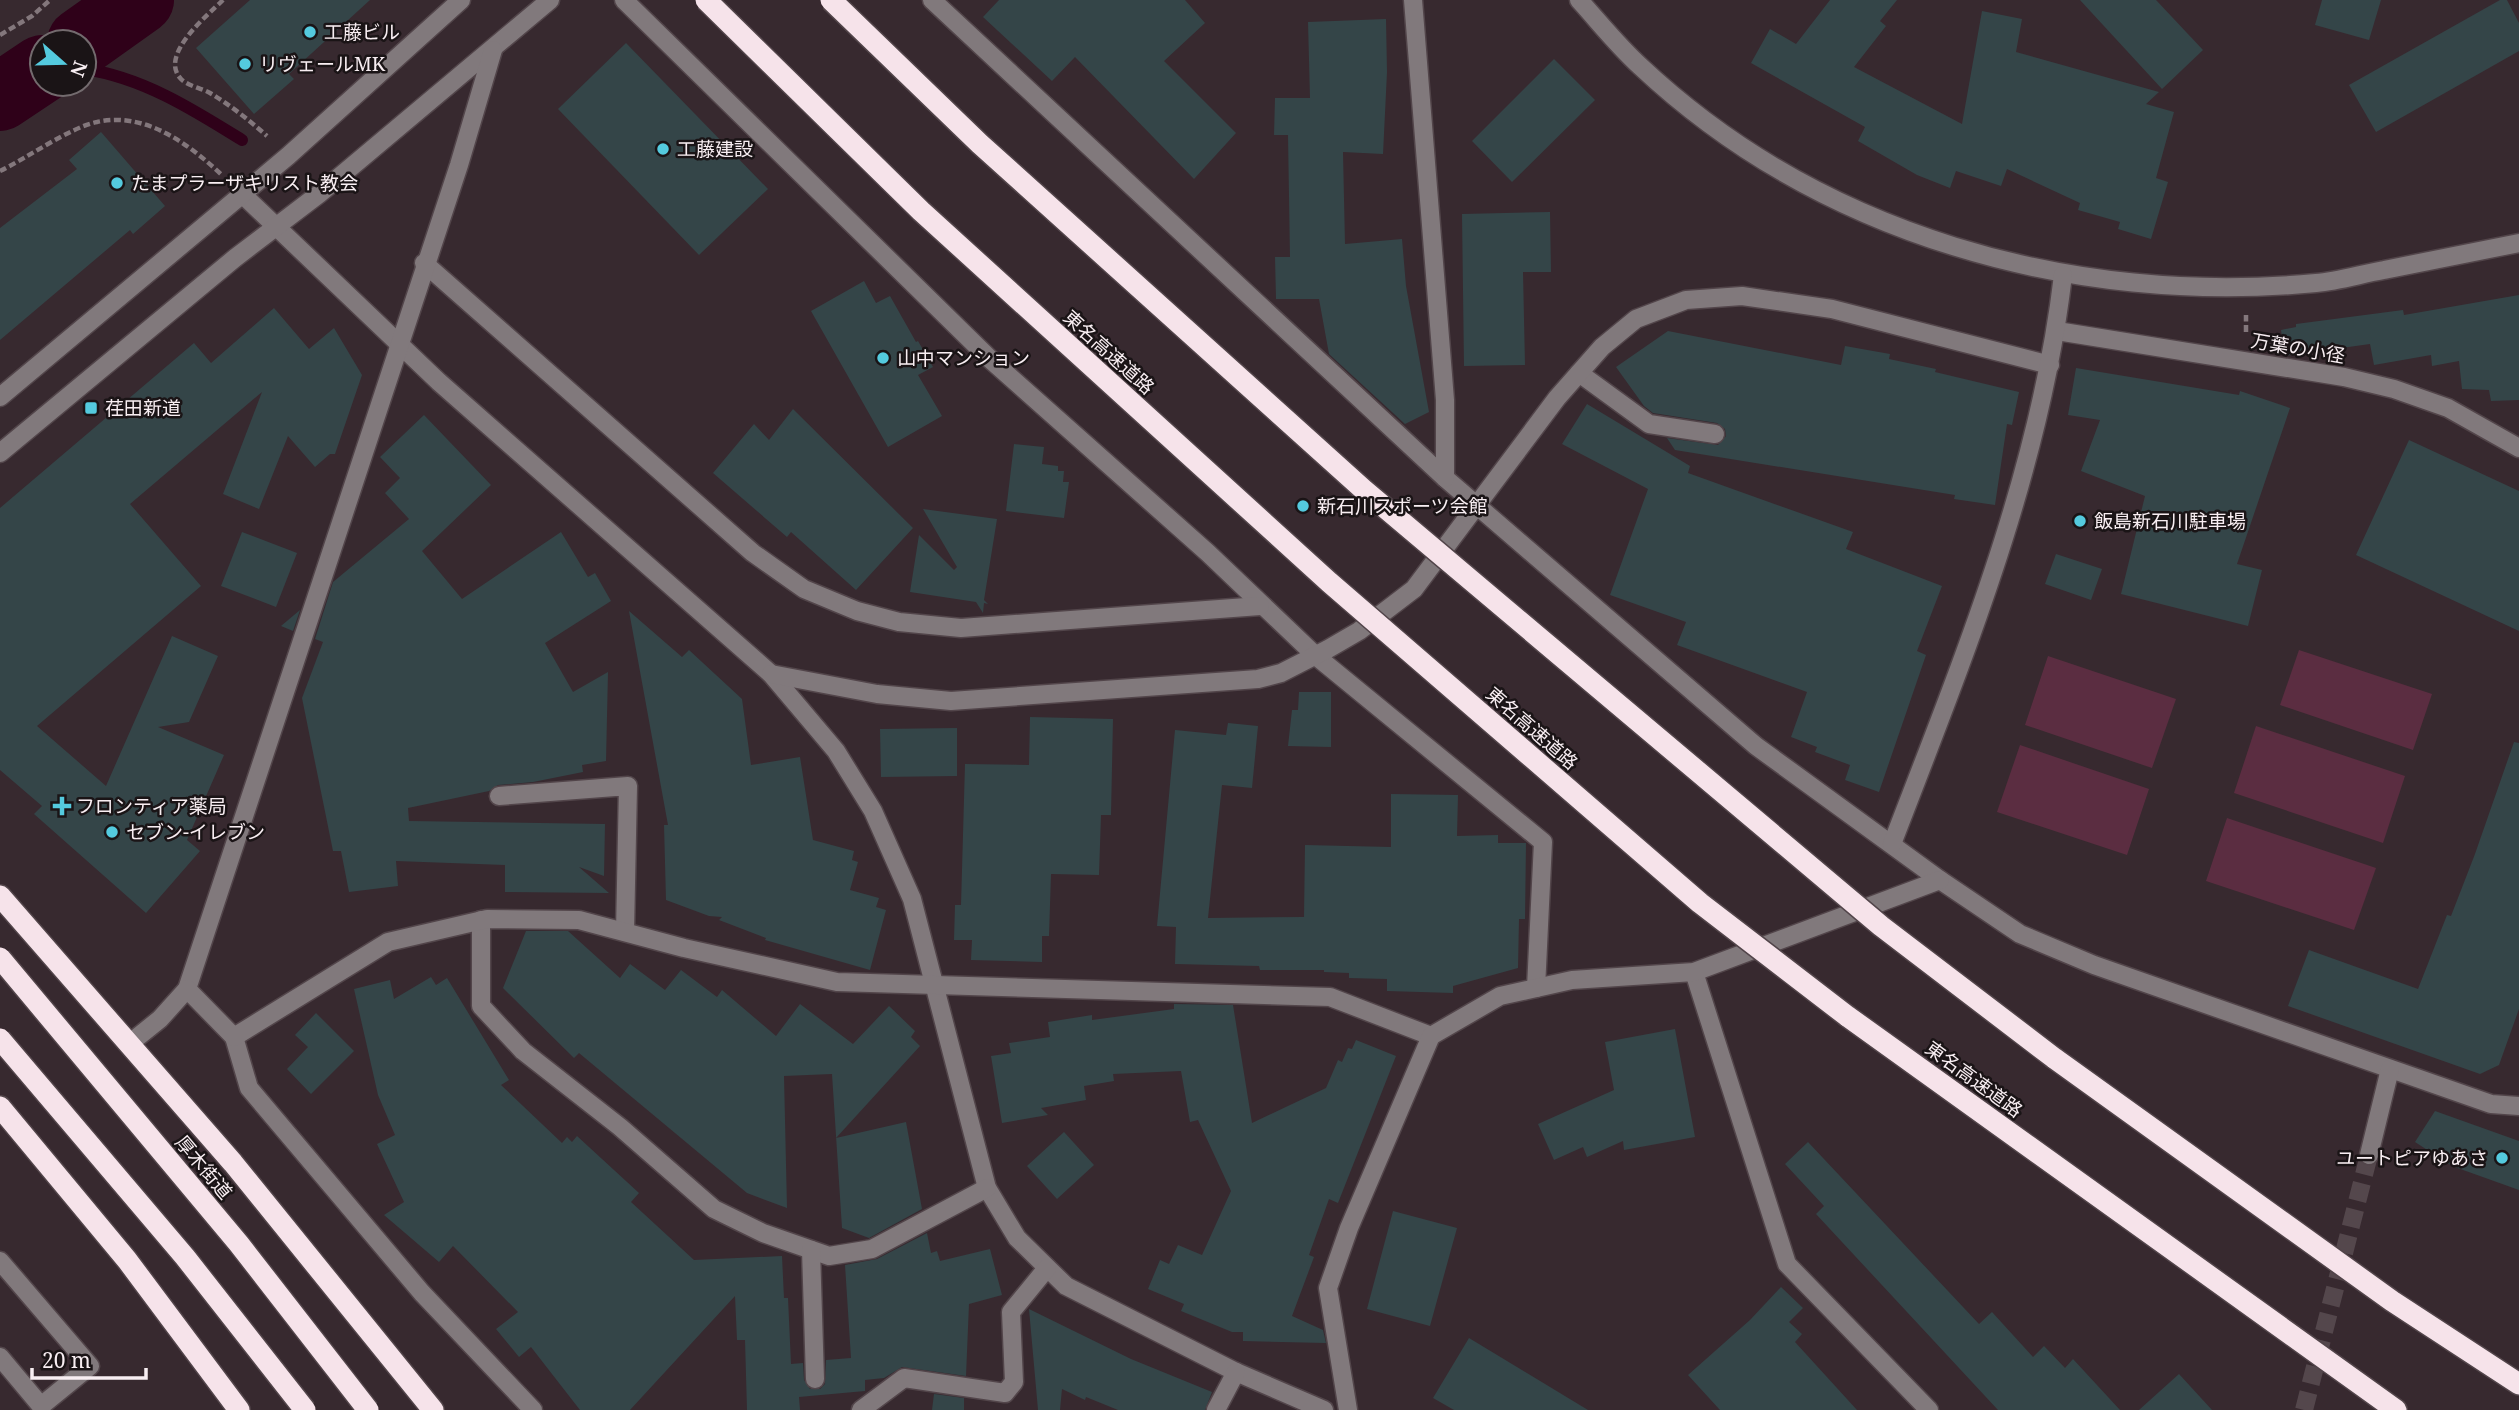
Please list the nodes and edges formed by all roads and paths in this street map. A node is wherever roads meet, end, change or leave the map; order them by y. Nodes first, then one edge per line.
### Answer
1 (50, 0) edge
2 (223, 0) edge
3 (461, 0) edge
4 (550, 0) edge
5 (624, 0) edge
6 (706, 0) edge
7 (831, 0) edge
8 (932, 0) edge
9 (1413, 0) edge
10 (1581, 1) edge
11 (0, 34) edge
12 (493, 50) junction
13 (288, 156) junction
14 (0, 171) edge
15 (241, 193) junction
16 (278, 226) junction
17 (2519, 243) edge
18 (425, 263) junction
19 (2063, 275) junction
20 (2057, 331) junction
21 (400, 343) junction
22 (2050, 365) junction
23 (1579, 373) junction
24 (0, 397) edge
25 (1715, 434) dead end
26 (2519, 448) edge
27 (0, 453) edge
28 (1446, 478) junction
29 (1478, 505) junction
30 (1260, 607) junction
31 (1316, 656) junction
32 (771, 674) junction
33 (499, 796) dead end
34 (1892, 844) junction
35 (1940, 880) junction
36 (0, 896) edge
37 (481, 920) junction
38 (625, 932) junction
39 (0, 958) edge
40 (1694, 972) junction
41 (932, 985) junction
42 (1536, 988) junction
43 (187, 989) junction
44 (1431, 1036) junction
45 (234, 1037) junction
46 (0, 1039) edge
47 (129, 1044) junction
48 (2390, 1069) junction
49 (2519, 1106) edge
50 (0, 1107) edge
51 (2369, 1155) tunnel mouth
52 (987, 1188) junction
53 (811, 1250) junction
54 (0, 1261) edge
55 (1047, 1268) junction
56 (0, 1357) edge
57 (1236, 1372) junction
58 (815, 1379) dead end
59 (2519, 1384) edge
60 (239, 1410) edge
61 (305, 1410) edge
62 (368, 1410) edge
63 (433, 1410) edge
64 (533, 1410) edge
65 (861, 1410) edge
66 (1216, 1410) edge
67 (1324, 1410) edge
68 (1348, 1410) edge
69 (1929, 1410) edge
70 (2396, 1410) edge

1 - 11 path
2 - 13 path
3 - 13 street
4 - 12 street
5 - 30 street
6 - 70 highway, 東名高速道路, bridge
7 - 59 highway, bridge
8 - 28 street
9 - 28 street
10 - 19 street
12 - 16 street
12 - 18 street
13 - 15 street
14 - 15 path
15 - 16 street
15 - 24 street
16 - 21 street
16 - 27 street
17 - 19 street
18 - 21 street
18 - 30 street
19 - 20 street
20 - 22 street
20 - 26 street, 万葉の小径
21 - 32 street
21 - 43 street
22 - 23 street
22 - 34 street
23 - 25 street
23 - 29 street
28 - 29 street
29 - 31 street
29 - 34 street
30 - 31 street
31 - 32 street
31 - 42 street
32 - 41 street
33 - 38 street
34 - 35 street
35 - 40 street
35 - 48 street
36 - 47 highway
37 - 38 street
37 - 45 street
37 - 53 street
38 - 41 street
39 - 62 highway, 厚木街道, bridge
40 - 42 street
40 - 69 street
41 - 44 street
41 - 52 street
42 - 44 street
43 - 45 street
43 - 47 street
44 - 68 street
45 - 64 street
46 - 61 highway, bridge
47 - 63 highway
48 - 49 street
48 - 51 street
50 - 60 highway
52 - 53 street
52 - 55 street
53 - 58 street
54 - 56 street
55 - 57 street
55 - 65 street
57 - 66 street
57 - 67 street

